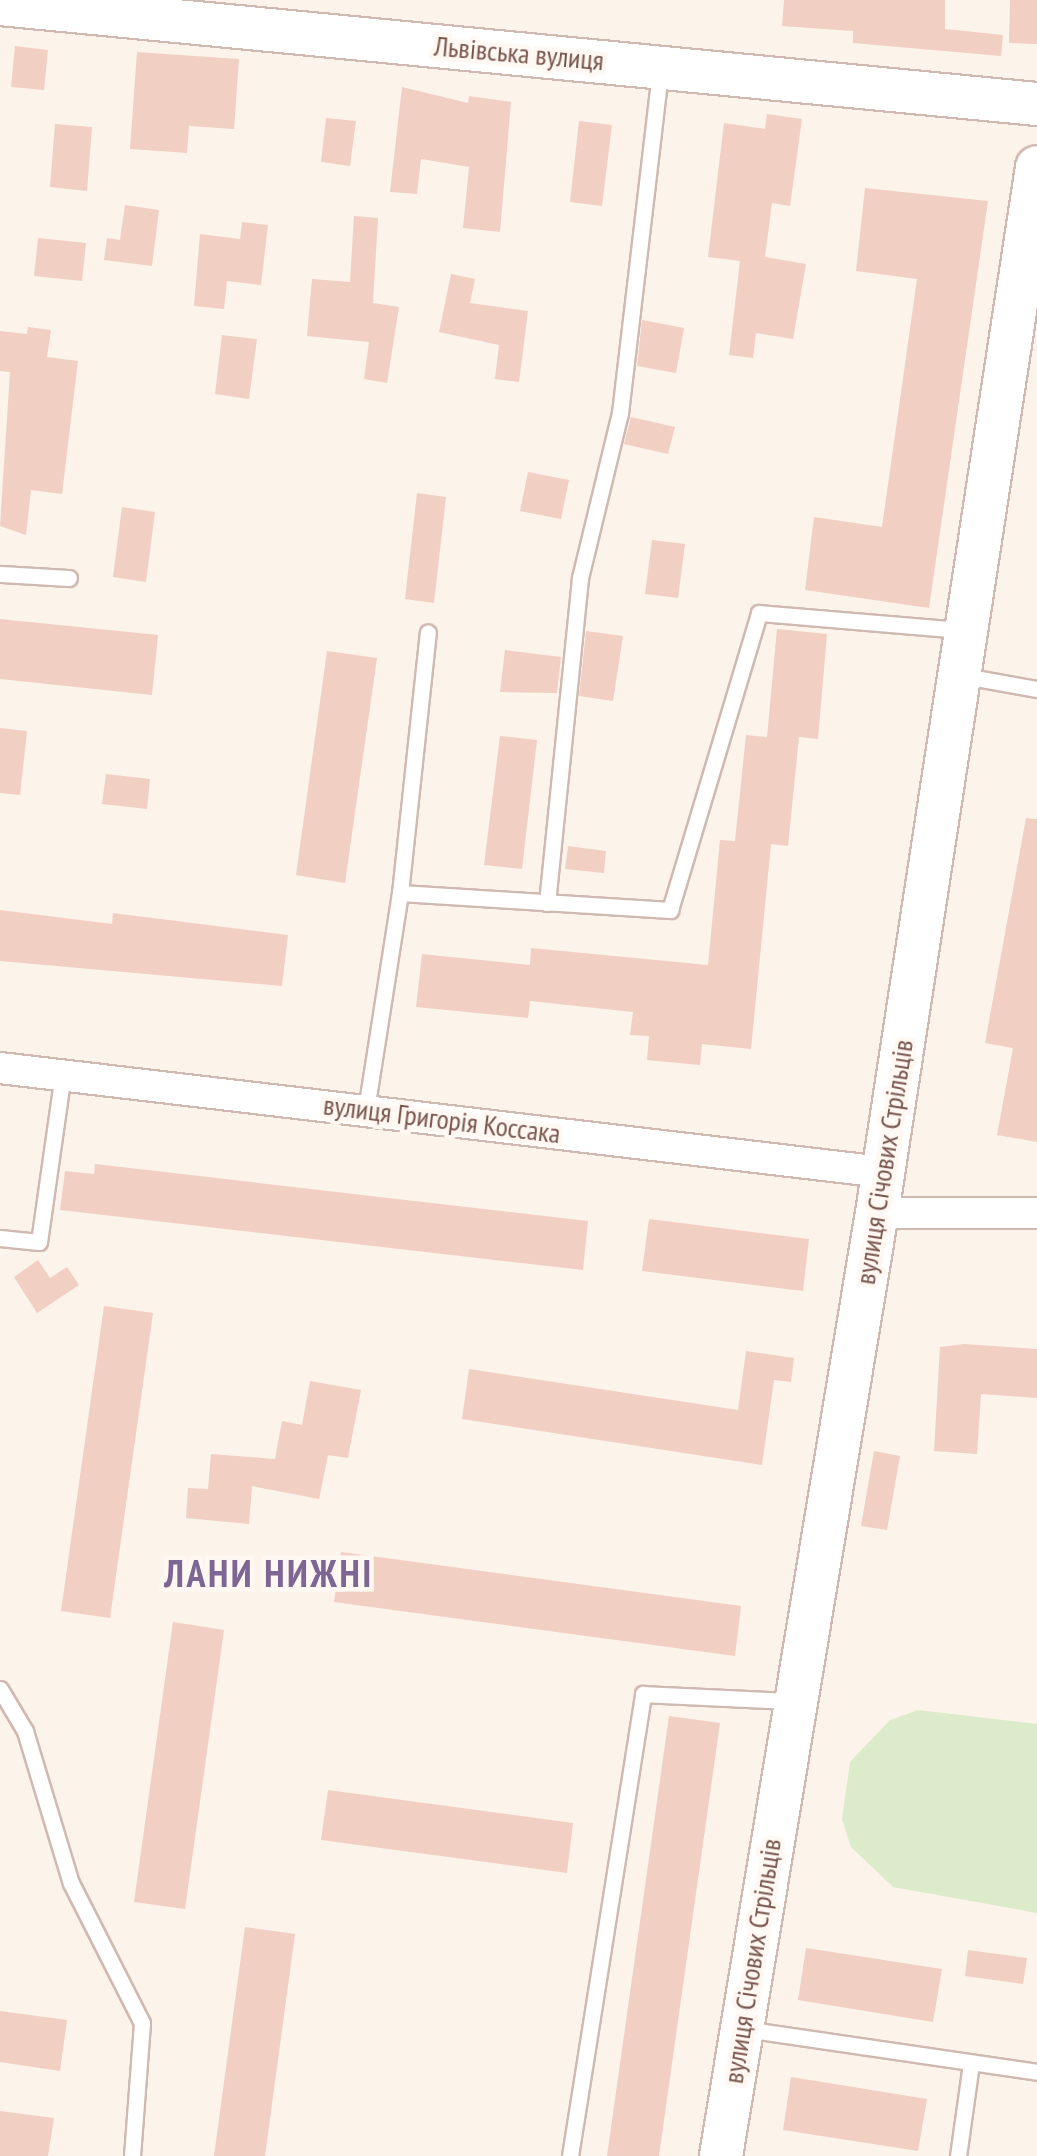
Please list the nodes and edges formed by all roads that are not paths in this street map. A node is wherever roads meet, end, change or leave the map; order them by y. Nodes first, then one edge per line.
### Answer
1 (0, 4) edge
2 (661, 66) junction
3 (1037, 104) edge
4 (1037, 167) edge
5 (0, 574) edge
6 (69, 578) dead end
7 (962, 630) junction
8 (428, 633) dead end
9 (956, 674) junction
10 (1037, 689) edge
11 (400, 893) junction
12 (547, 903) junction
13 (0, 1068) edge
14 (64, 1074) junction
15 (366, 1110) junction
16 (880, 1192) junction
17 (1037, 1213) edge
18 (0, 1238) edge
19 (0, 1689) edge
20 (793, 1701) junction
21 (742, 2028) junction
22 (972, 2062) junction
23 (1037, 2072) edge
24 (132, 2156) edge
25 (570, 2156) edge
26 (721, 2156) edge
27 (958, 2156) edge

1 - 2 street, Львівська вулиця
2 - 3 street, Львівська вулиця
2 - 12 lane
4 - 7 street, вулиця Січових Стрільців
5 - 6 lane
7 - 9 street, вулиця Січових Стрільців
7 - 12 lane
8 - 11 lane
9 - 10 lane
9 - 16 street, вулиця Січових Стрільців
11 - 12 lane
11 - 15 lane
13 - 14 street, вулиця Григорія Коссака
14 - 15 street, вулиця Григорія Коссака
14 - 18 lane
15 - 16 street, вулиця Григорія Коссака
16 - 17 street, вулиця Григорія Коссака
16 - 20 street, вулиця Січових Стрільців
19 - 24 lane
20 - 21 street, вулиця Січових Стрільців
20 - 25 lane
21 - 22 lane
21 - 26 street, вулиця Січових Стрільців
22 - 23 lane
22 - 27 lane

